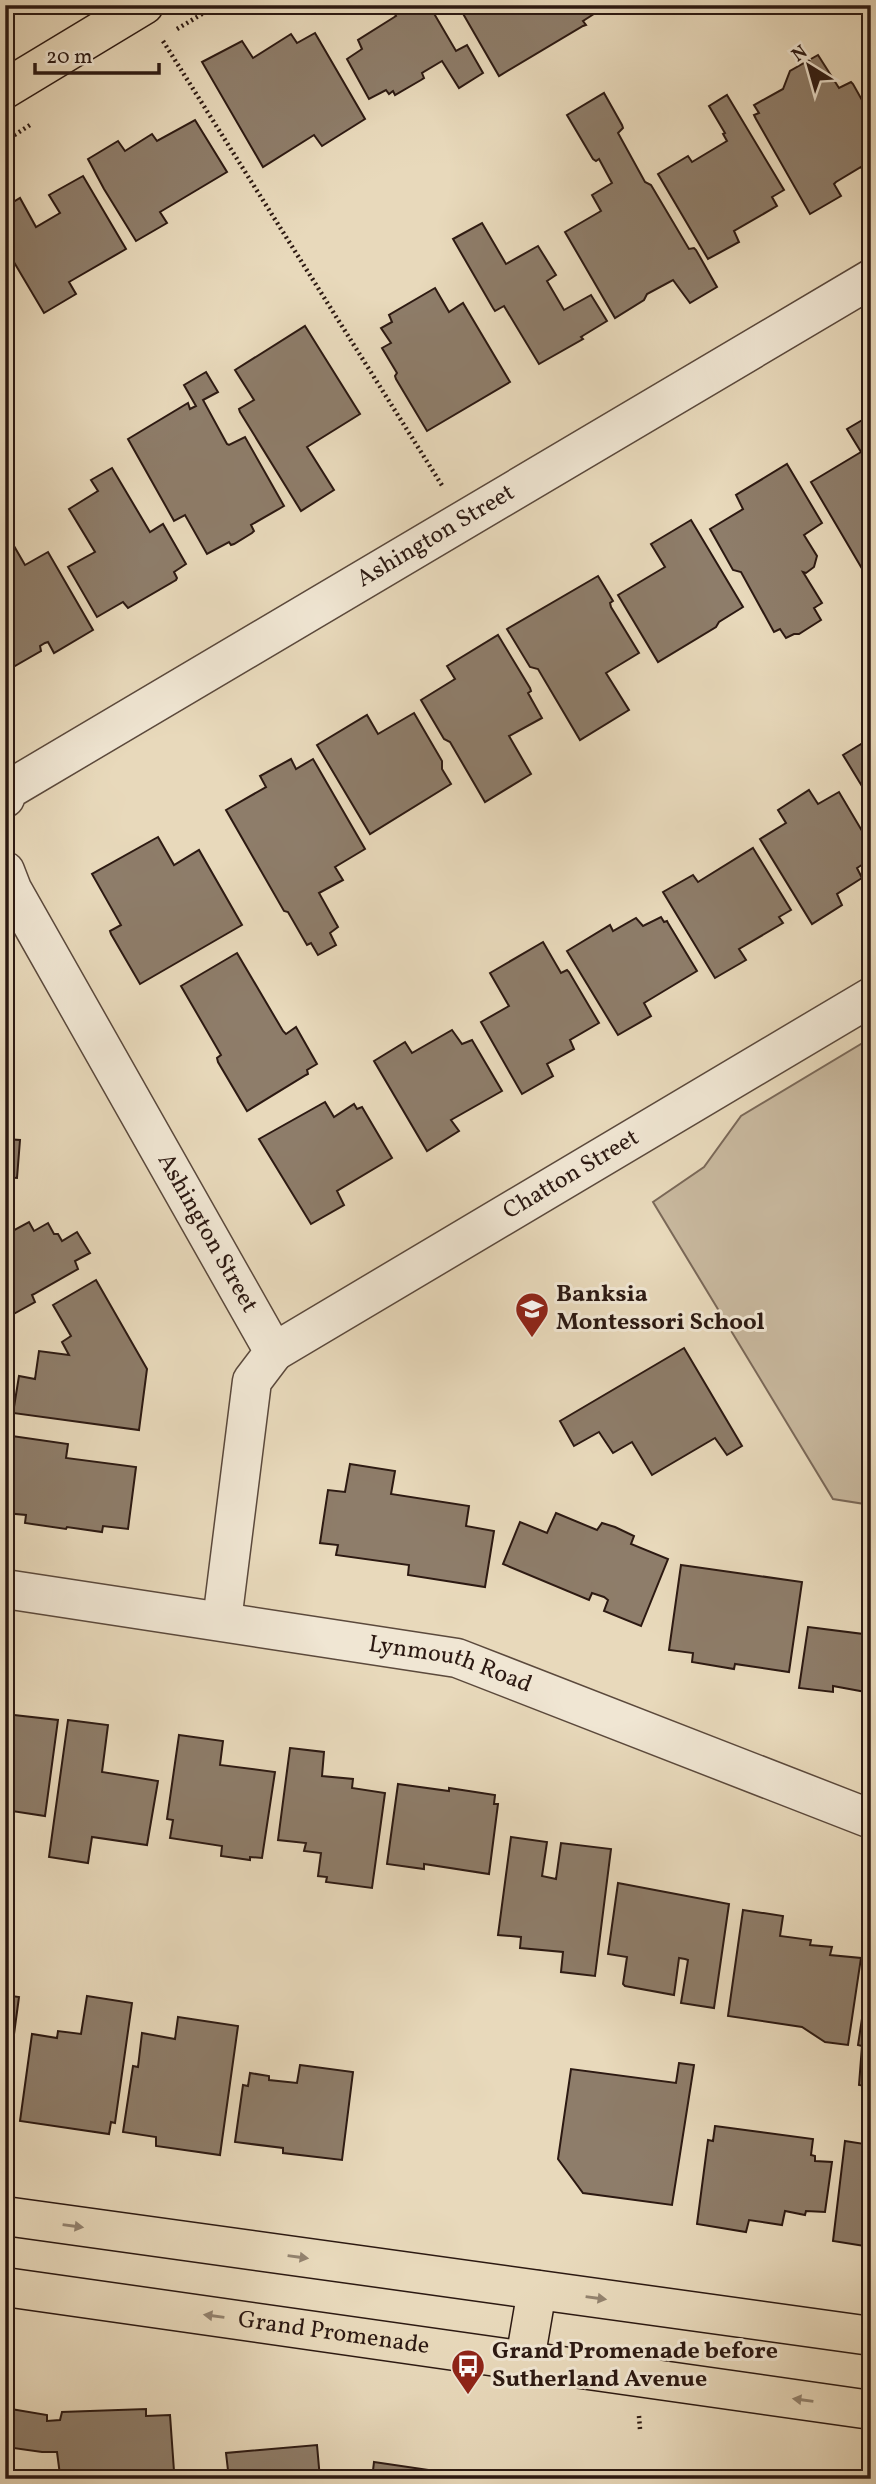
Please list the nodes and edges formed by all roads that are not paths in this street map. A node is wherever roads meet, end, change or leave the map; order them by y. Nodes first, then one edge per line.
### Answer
1 (144, 5) edge
2 (5, 89) edge
3 (871, 279) edge
4 (5, 797) edge
5 (5, 871) edge
6 (871, 997) edge
7 (274, 1352) junction
8 (5, 1589) edge
9 (222, 1621) junction
10 (871, 1819) edge
11 (5, 2216) edge
12 (5, 2287) edge
13 (537, 2290) junction
14 (871, 2336) edge
15 (524, 2360) junction
16 (871, 2410) edge

1 - 2 main road
3 - 4 street, Ashington Street
5 - 7 street, Ashington Street
6 - 7 street, Chatton Street
7 - 9 street
8 - 9 street, Lynmouth Road
9 - 10 street, Lynmouth Road
11 -> 13 main road
15 -> 12 main road, Grand Promenade
13 -> 14 main road
13 - 15 main road
16 -> 15 main road, Grand Promenade

